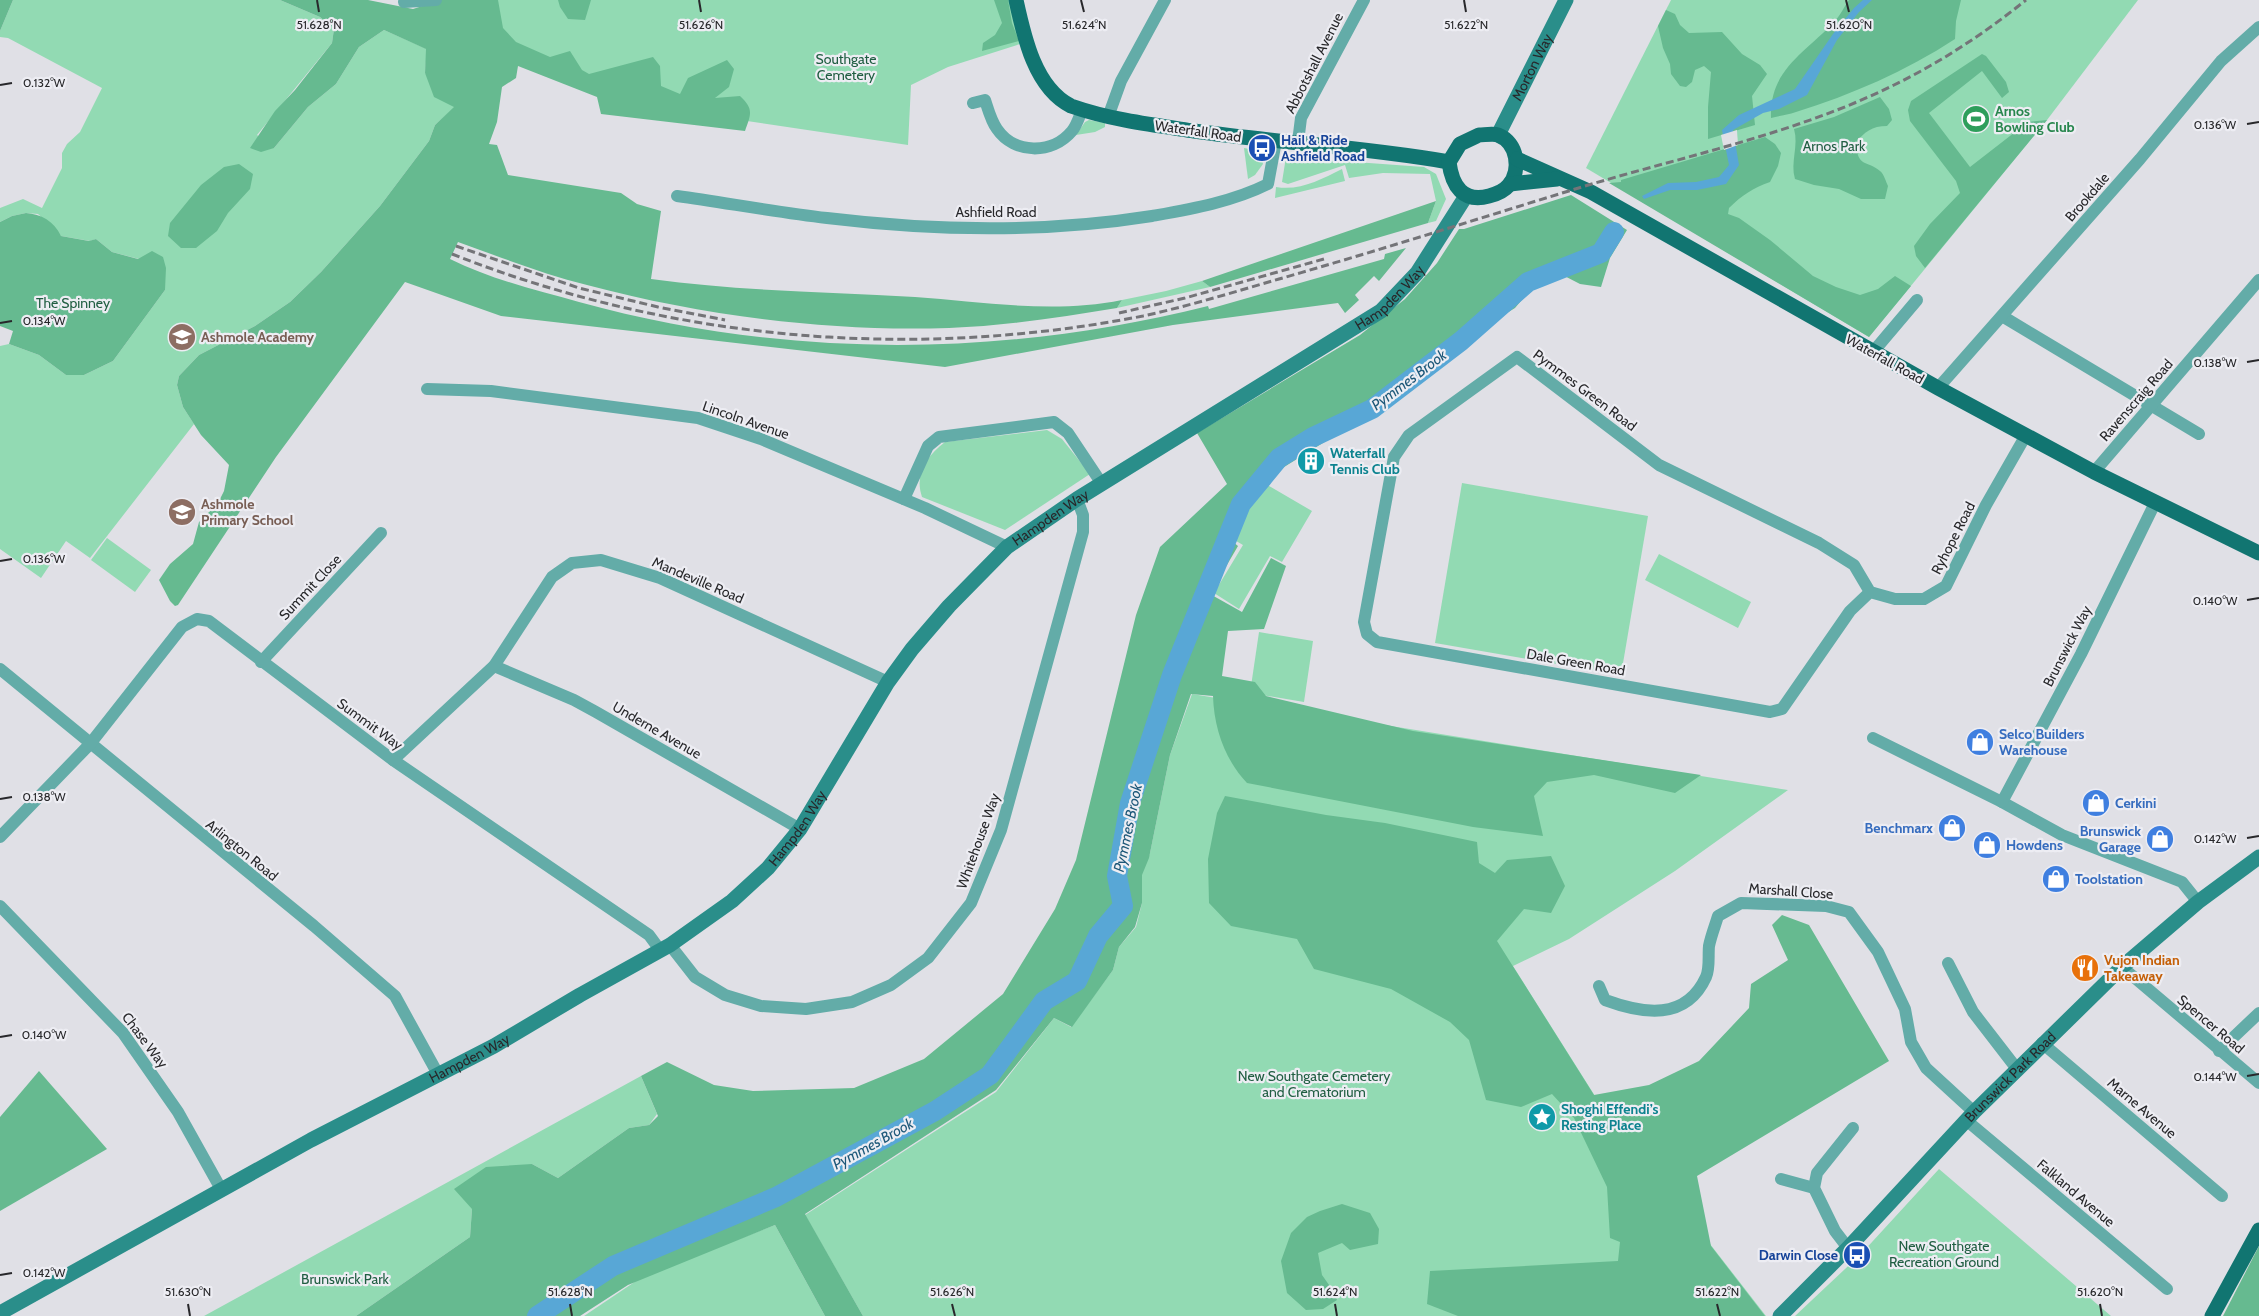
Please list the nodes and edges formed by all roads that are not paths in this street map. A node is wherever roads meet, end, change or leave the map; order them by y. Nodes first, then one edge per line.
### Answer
1 (436, 0) edge
2 (1016, 0) edge
3 (1165, 0) edge
4 (1364, 0) edge
5 (1566, 0) edge
6 (404, 2) dead end
7 (2259, 27) edge
8 (973, 103) dead end
9 (1082, 110) junction
10 (1108, 117) junction
11 (1498, 135) junction
12 (1276, 141) junction
13 (1298, 142) junction
14 (1517, 159) junction
15 (1449, 162) junction
16 (1558, 179) junction
17 (1510, 184) junction
18 (677, 196) dead end
19 (1466, 196) junction
20 (2259, 280) edge
21 (1917, 300) dead end
22 (2002, 316) junction
23 (1872, 352) junction
24 (1938, 388) junction
25 (427, 389) dead end
26 (2151, 406) junction
27 (2199, 434) dead end
28 (2026, 435) junction
29 (2094, 472) junction
30 (1102, 484) junction
31 (1077, 498) junction
32 (904, 499) junction
33 (2156, 503) junction
34 (381, 533) dead end
35 (1007, 547) junction
36 (2258, 551) edge
37 (1870, 592) junction
38 (1367, 634) joint
39 (261, 662) junction
40 (494, 666) junction
41 (0, 669) edge
42 (888, 682) junction
43 (1873, 738) dead end
44 (90, 744) junction
45 (393, 760) junction
46 (2002, 802) junction
47 (800, 829) junction
48 (0, 837) edge
49 (2259, 857) edge
50 (2198, 902) junction
51 (0, 906) edge
52 (665, 948) junction
53 (1948, 964) dead end
54 (2122, 967) junction
55 (1599, 986) dead end
56 (2259, 1013) edge
57 (2042, 1043) junction
58 (2219, 1051) junction
59 (2016, 1069) junction
60 (439, 1076) junction
61 (2259, 1083) edge
62 (1970, 1116) junction
63 (1853, 1128) dead end
64 (1781, 1180) dead end
65 (1814, 1188) junction
66 (222, 1189) junction
67 (2222, 1196) dead end
68 (2259, 1230) edge
69 (1848, 1248) junction
70 (2167, 1289) dead end
71 (0, 1313) edge
72 (1780, 1316) edge
73 (2212, 1316) edge

1 - 6 street
2 - 9 main road, Waterfall Road
3 - 10 street
4 - 13 street, Abbotshall Avenue
5 - 11 street, Morton Way
7 - 22 street, Brookdale
8 - 9 street
9 - 10 main road, Waterfall Road
10 - 12 main road, Waterfall Road
11 - 14 main road
11 - 15 main road
12 - 13 main road, Waterfall Road
12 - 18 street, Ashfield Road
13 - 15 main road, Waterfall Road
14 - 16 main road
14 - 17 main road
15 - 19 main road
16 - 17 main road, Waterfall Road
16 - 23 main road, Waterfall Road
17 - 19 main road
19 - 30 street, Hampden Way
20 - 26 street, Ravenscraig Road
21 - 23 street
22 - 24 street, Brookdale
22 - 26 street
23 - 24 main road, Waterfall Road
24 - 28 main road, Waterfall Road
25 - 32 street, Lincoln Avenue
26 - 27 street
26 - 29 street, Ravenscraig Road
28 - 29 main road, Waterfall Road
28 - 37 street, Ryhope Road
29 - 33 main road, Waterfall Road
30 - 31 street, Hampden Way
30 - 32 street
31 - 35 street, Hampden Way
31 - 52 street, Whitehouse Way
32 - 35 street, Lincoln Avenue
33 - 36 main road, Waterfall Road
33 - 46 street, Brunswick Way
34 - 39 street, Summit Close
35 - 42 street, Hampden Way
37 - 38 street, Dale Green Road
37 - 38 street, Pymmes Green Road
39 - 44 street, Summit Way
39 - 45 street, Summit Way
40 - 42 street, Mandeville Road
40 - 45 street, Mandeville Road
40 - 47 street, Underne Avenue
41 - 44 street, Arlington Road
42 - 47 street, Hampden Way
43 - 46 street
44 - 48 street, Summit Way
44 - 60 street, Arlington Road
45 - 52 street, Summit Way
46 - 50 street
47 - 52 street, Hampden Way
49 - 50 street, Brunswick Park Road
50 - 54 street, Brunswick Park Road
51 - 66 street, Chase Way
52 - 60 street, Hampden Way
53 - 59 street
54 - 57 street, Brunswick Park Road
54 - 58 street, Spencer Road
55 - 62 street, Marshall Close
56 - 58 street
57 - 59 street, Brunswick Park Road
57 - 67 street, Marne Avenue
58 - 61 street, Spencer Road
59 - 62 street, Brunswick Park Road
60 - 66 street, Hampden Way
62 - 69 street, Brunswick Park Road
62 - 70 street, Falkland Avenue
63 - 65 street
64 - 65 street
65 - 69 street
66 - 71 street, Hampden Way
68 - 73 main road
69 - 72 street, Brunswick Park Road

